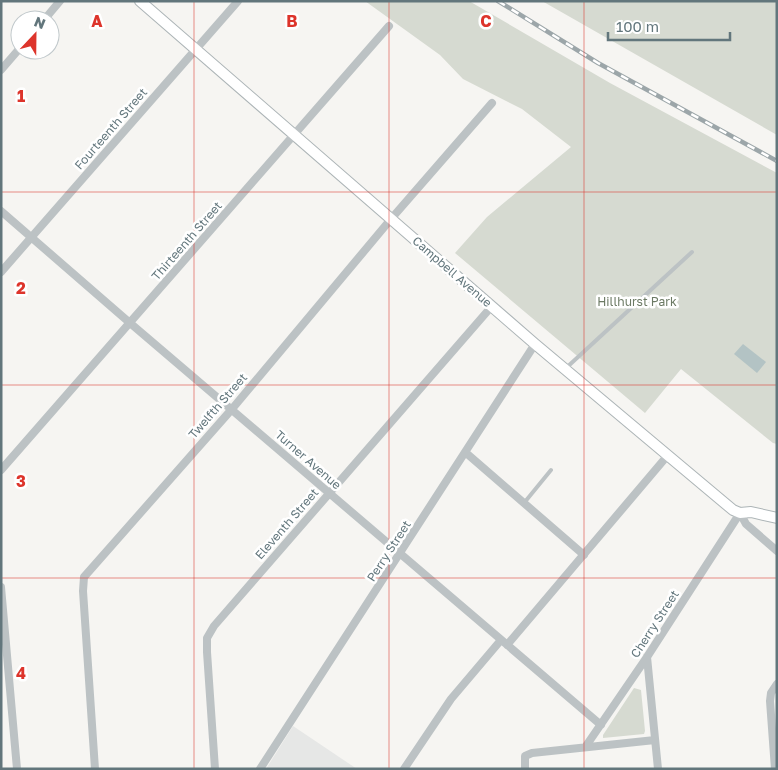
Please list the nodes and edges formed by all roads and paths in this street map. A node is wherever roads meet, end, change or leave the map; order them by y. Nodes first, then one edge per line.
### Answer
1 (140, 1) edge
2 (238, 1) edge
3 (389, 26) dead end
4 (196, 49) junction
5 (10, 60) edge
6 (1, 70) edge
7 (492, 103) dead end
8 (294, 135) junction
9 (1, 211) edge
10 (391, 220) junction
11 (32, 238) junction
12 (692, 252) dead end
13 (1, 272) edge
14 (492, 306) junction
15 (130, 323) junction
16 (535, 344) junction
17 (565, 369) junction
18 (232, 409) junction
19 (465, 452) junction
20 (668, 455) junction
21 (1, 470) edge
22 (551, 470) dead end
23 (329, 493) junction
24 (524, 503) junction
25 (740, 513) junction
26 (777, 518) edge
27 (777, 551) edge
28 (401, 554) junction
29 (584, 556) junction
30 (1, 587) edge
31 (504, 642) junction
32 (647, 657) junction
33 (777, 684) edge
34 (600, 725) junction
35 (655, 740) junction
36 (586, 746) junction
37 (17, 769) edge
38 (95, 769) edge
39 (215, 769) edge
40 (260, 769) edge
41 (404, 769) edge
42 (525, 769) edge
43 (658, 769) edge
44 (775, 769) edge

1 - 4 street, Campbell Avenue
2 - 4 street, Fourteenth Street
3 - 8 street, Thirteenth Street
4 - 8 street, Campbell Avenue
4 - 11 street, Fourteenth Street
5 - 6 street
7 - 10 street, Twelfth Street
8 - 10 street, Campbell Avenue
8 - 15 street, Thirteenth Street
9 - 11 street, Turner Avenue
10 - 14 street, Campbell Avenue
10 - 18 street, Twelfth Street
11 - 13 street, Fourteenth Street
11 - 15 street, Turner Avenue
12 - 17 lane
14 - 16 street, Campbell Avenue
14 - 23 street, Eleventh Street
15 - 18 street, Turner Avenue
15 - 21 street, Thirteenth Street
16 - 17 street, Campbell Avenue
16 - 19 street, Perry Street
17 - 20 street, Campbell Avenue
18 - 23 street, Turner Avenue
18 - 38 street, Twelfth Street
19 - 24 street
19 - 28 street, Perry Street
20 - 25 street, Campbell Avenue
20 - 29 street
22 - 24 lane
23 - 28 street, Turner Avenue
23 - 39 street, Eleventh Street
24 - 29 street
25 - 26 street
25 - 27 street
25 - 32 street, Cherry Street
28 - 31 street, Turner Avenue
28 - 40 street, Perry Street
29 - 31 street
30 - 37 street
31 - 34 street, Turner Avenue
31 - 41 street
32 - 34 street, Cherry Street
32 - 35 street
33 - 44 street
34 - 36 street, Cherry Street
35 - 36 street
35 - 43 street
36 - 42 street

